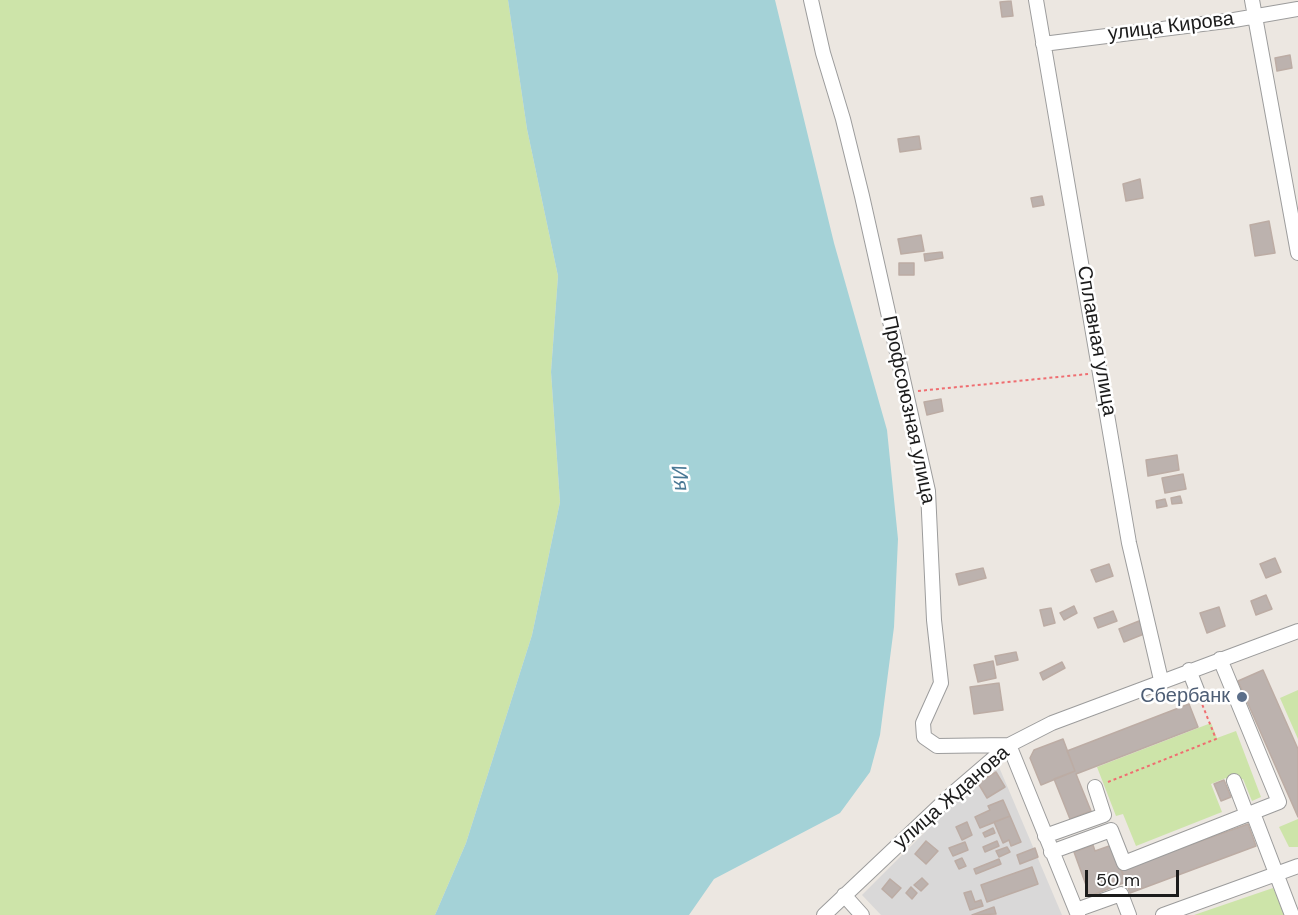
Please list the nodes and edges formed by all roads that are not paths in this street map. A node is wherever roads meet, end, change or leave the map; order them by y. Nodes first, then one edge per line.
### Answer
1 (811, 0) edge
2 (1036, 0) edge
3 (1252, 0) edge
4 (1298, 9) edge
5 (1255, 16) junction
6 (1043, 44) junction
7 (1298, 253) edge
8 (1297, 633) edge
9 (1220, 659) junction
10 (1189, 670) junction
11 (1161, 680) junction
12 (1198, 693) road end
13 (1009, 745) junction
14 (1234, 781) dead end
15 (1095, 788) road end
16 (1250, 814) junction
17 (1045, 836) junction
18 (1051, 852) junction
19 (1298, 866) edge
20 (1276, 875) junction
21 (844, 895) junction
22 (1077, 913) edge
23 (824, 915) edge
24 (862, 915) edge
25 (1129, 915) edge
26 (1163, 915) edge
27 (1292, 915) edge

1 - 13 street, Профсоюзная улица
2 - 6 street, Сплавная улица
3 - 5 street
4 - 5 street, улица Кирова
5 - 6 street, улица Кирова
5 - 7 street
6 - 11 street, Сплавная улица
8 - 9 street, улица Жданова
9 - 10 street, улица Жданова
9 - 16 street
10 - 11 street, улица Жданова
10 - 12 street
11 - 13 street, улица Жданова
13 - 17 street
13 - 21 street, улица Жданова
14 - 16 street
15 - 17 street
16 - 18 street
16 - 20 street
17 - 18 street
18 - 22 street
19 - 20 street
20 - 26 street
20 - 27 street
21 - 23 street, улица Жданова
21 - 24 street
22 - 25 street

